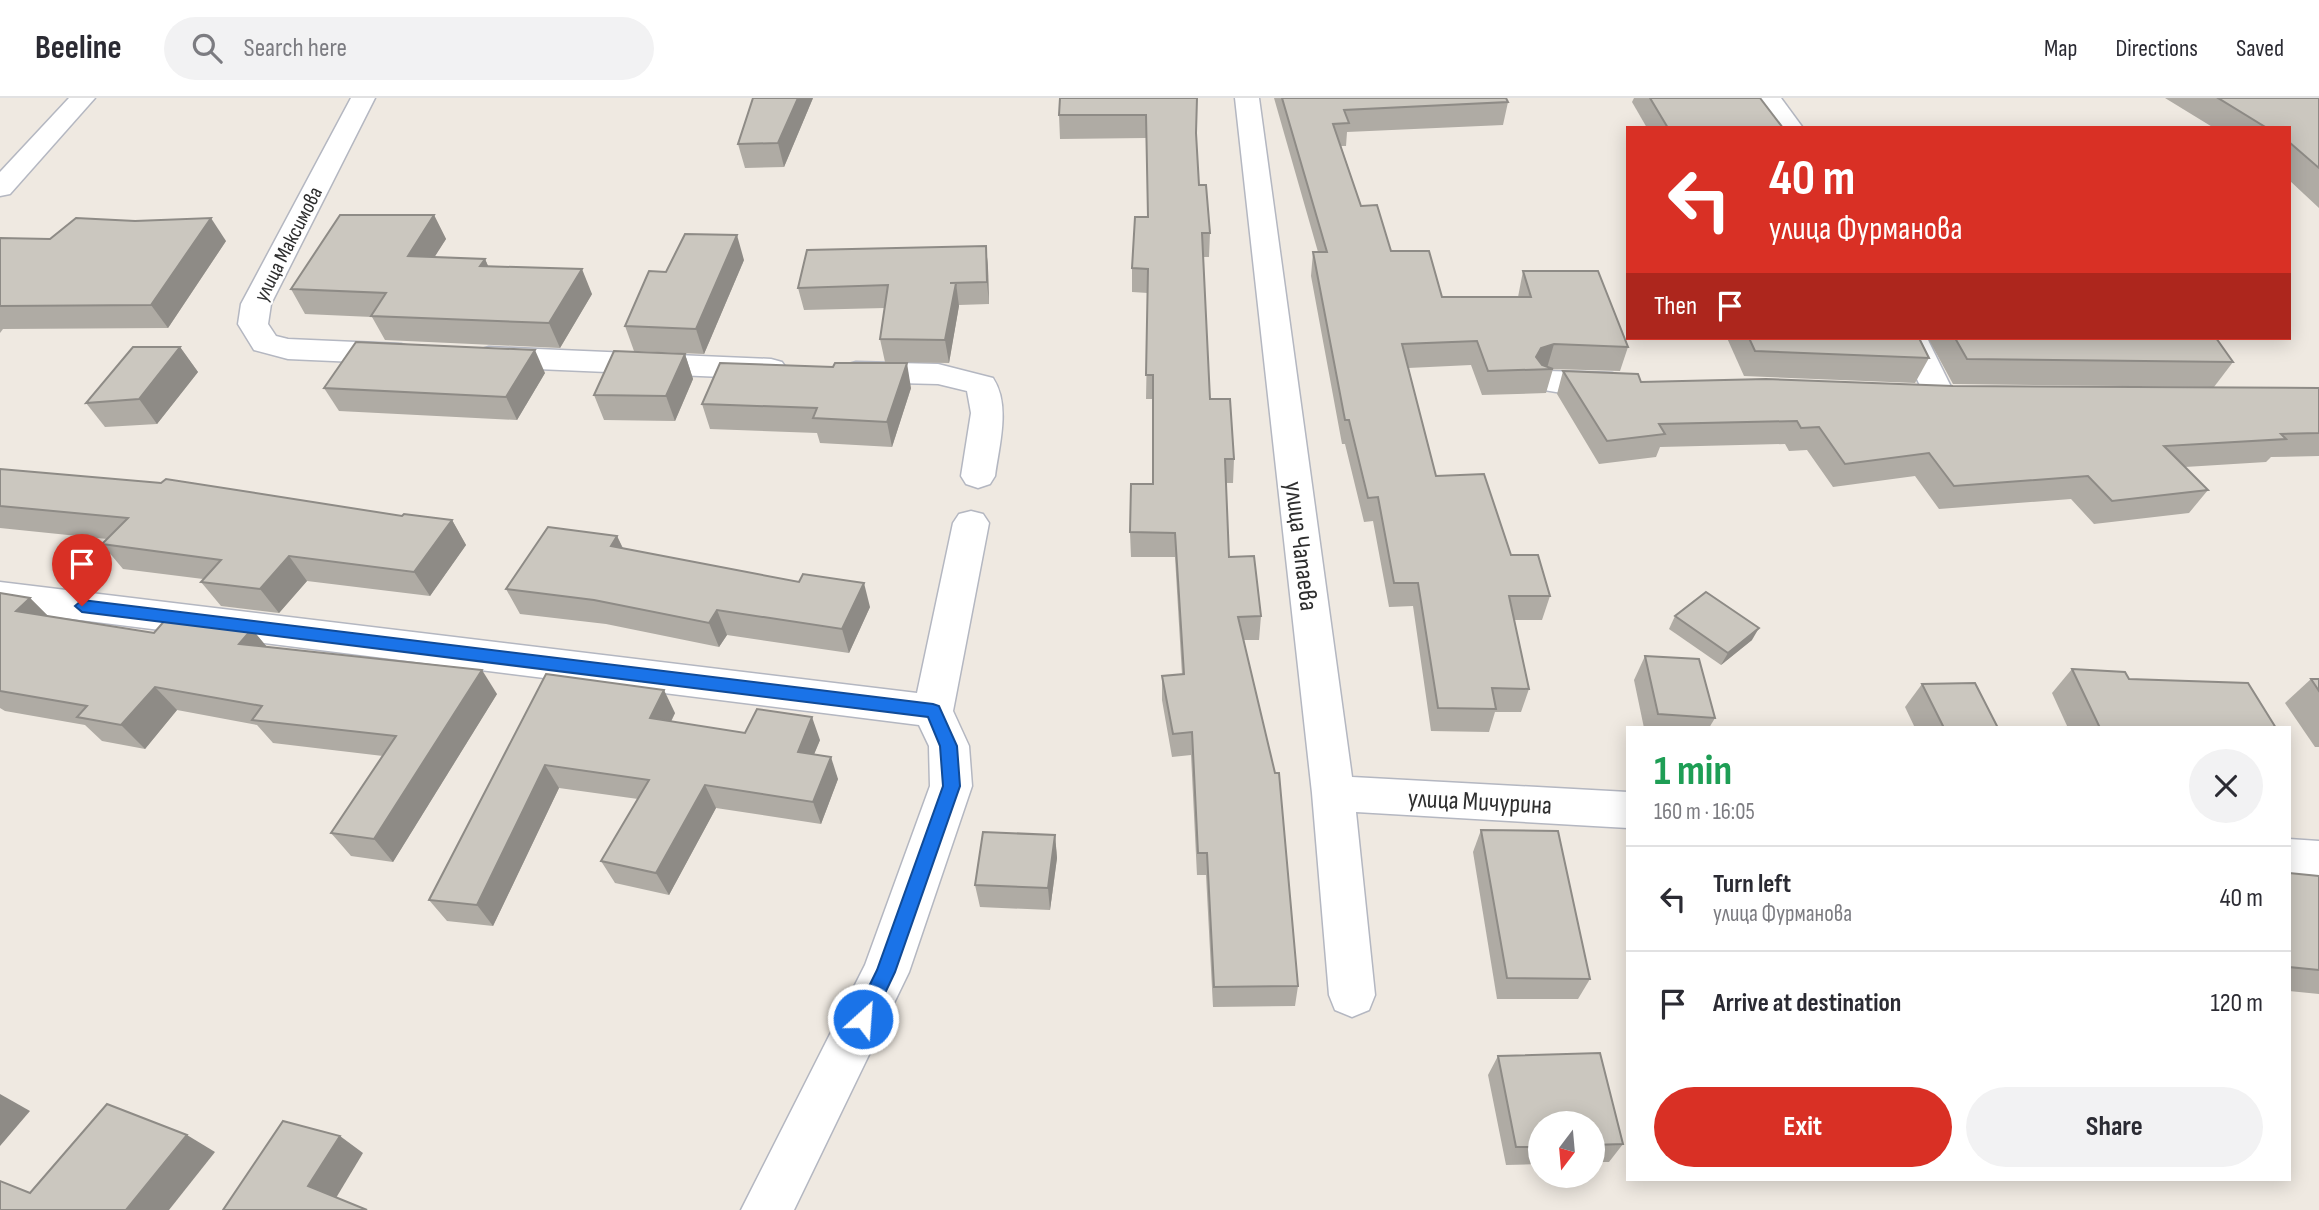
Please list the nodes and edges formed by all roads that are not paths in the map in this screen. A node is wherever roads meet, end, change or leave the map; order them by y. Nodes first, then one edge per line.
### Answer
1 (83, 98) edge
2 (363, 98) edge
3 (1247, 98) edge
4 (1769, 98) edge
5 (1789, 126) edge
6 (0, 188) edge
7 (1913, 340) edge
8 (426, 355) edge
9 (467, 356) edge
10 (1548, 381) edge
11 (1643, 385) edge
12 (1940, 397) edge
13 (978, 476) dead end
14 (971, 523) dead end
15 (0, 596) edge
16 (933, 711) junction
17 (1333, 793) junction
18 (1626, 810) edge
19 (2291, 858) edge
20 (2319, 860) edge
21 (1352, 995) dead end
22 (766, 1210) edge

1 - 6 street
2 - 8 street, улица Максимова
3 - 17 street, улица Чапаева
4 - 5 street
7 - 12 street
9 - 13 street
10 - 11 street
14 - 16 street
15 - 16 street
16 - 22 street
17 - 18 street, улица Мичурина
17 - 21 street, улица Чапаева
19 - 20 street

